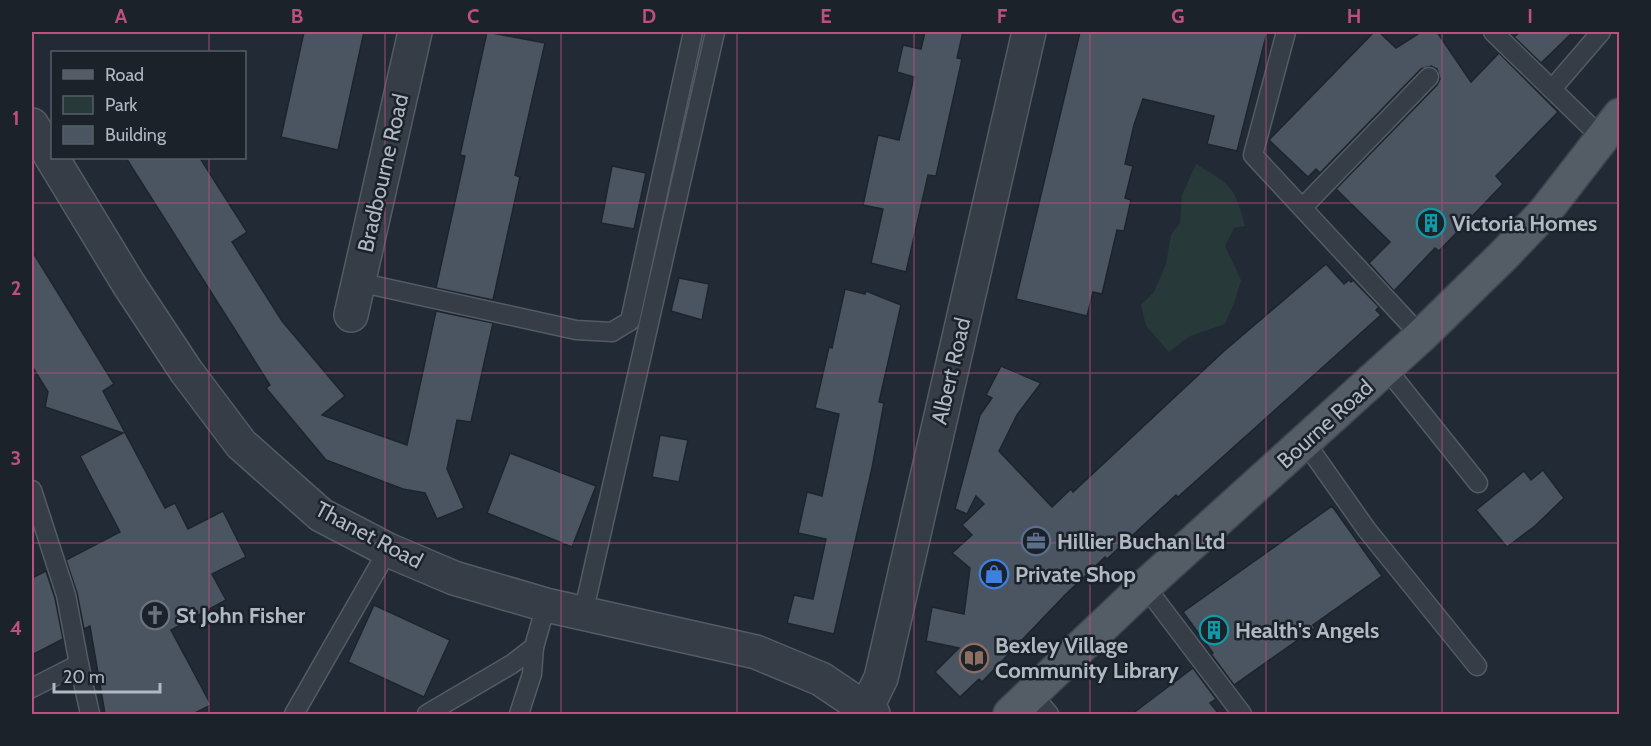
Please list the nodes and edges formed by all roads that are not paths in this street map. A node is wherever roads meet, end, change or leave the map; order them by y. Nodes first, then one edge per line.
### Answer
1 (415, 32) edge
2 (693, 32) edge
3 (716, 32) edge
4 (1029, 32) edge
5 (1286, 32) edge
6 (1493, 32) edge
7 (1601, 32) edge
8 (1429, 77) dead end
9 (1552, 89) junction
10 (32, 125) edge
11 (1611, 127) edge
12 (51, 156) edge
13 (53, 159) edge
14 (1303, 207) junction
15 (358, 282) junction
16 (351, 315) dead end
17 (1421, 336) junction
18 (1386, 368) junction
19 (1305, 442) junction
20 (1479, 483) dead end
21 (32, 490) edge
22 (388, 550) junction
23 (1145, 586) junction
24 (546, 605) junction
25 (583, 614) junction
26 (534, 647) junction
27 (79, 664) junction
28 (1477, 666) dead end
29 (32, 688) edge
30 (1030, 708) edge
31 (869, 712) edge
32 (90, 714) edge
33 (294, 714) edge
34 (427, 714) edge
35 (519, 714) edge
36 (1242, 714) edge

1 - 15 street, Bradbourne Road
2 - 15 lane
3 - 25 lane
4 - 31 street, Albert Road
5 - 14 lane
6 - 9 lane
7 - 9 lane
8 - 14 lane
9 - 11 lane
10 - 12 street, Thanet Road
11 - 17 main road, Bourne Road
13 - 22 street, Thanet Road
14 - 17 lane
15 - 16 street, Bradbourne Road
17 - 18 main road, Bourne Road
18 - 19 main road, Bourne Road
18 - 20 lane
19 - 23 main road, Bourne Road
19 - 28 lane
21 - 27 lane
22 - 24 street, Thanet Road
22 - 33 lane
23 - 30 main road, Bourne Road
23 - 36 lane
24 - 25 street, Thanet Road
24 - 26 lane
25 - 31 street, Thanet Road
26 - 34 lane
26 - 35 lane
27 - 29 lane
27 - 32 lane

